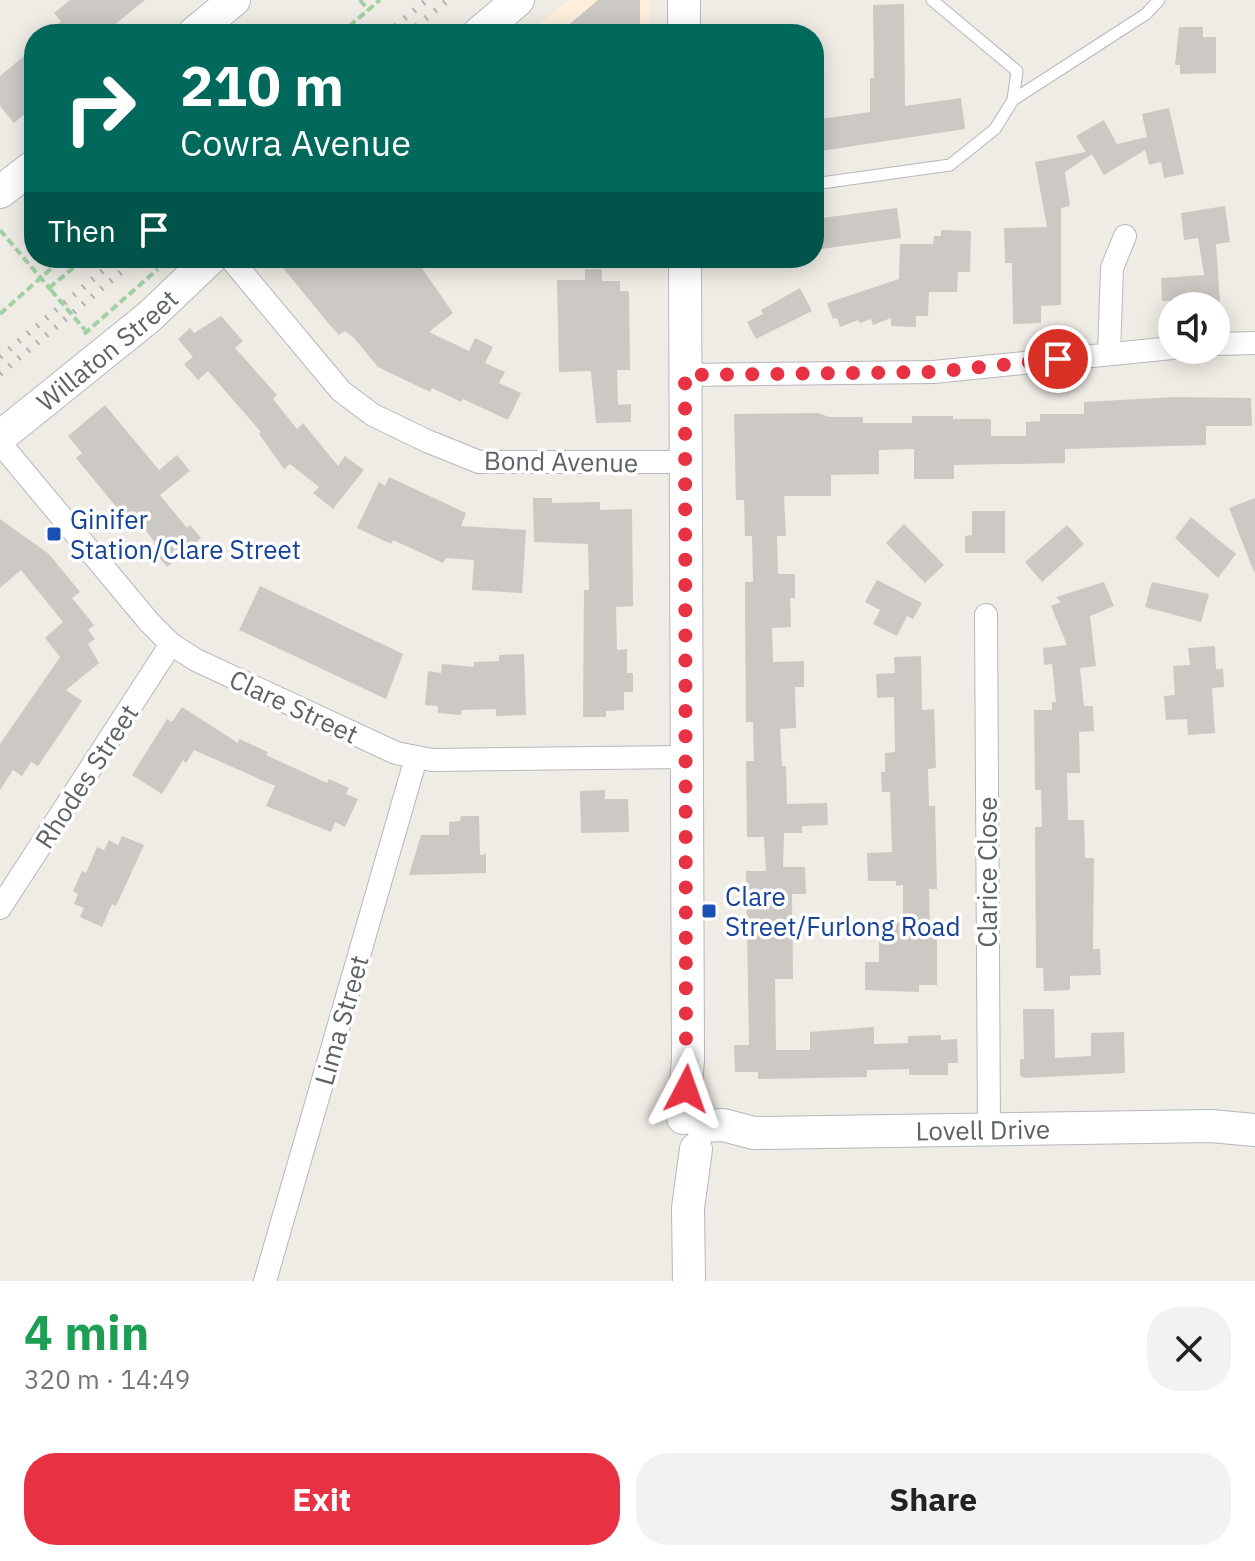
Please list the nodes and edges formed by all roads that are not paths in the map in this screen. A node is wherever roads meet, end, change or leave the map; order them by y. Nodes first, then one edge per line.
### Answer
1 (234, 0) edge
2 (518, 0) edge
3 (684, 0) edge
4 (932, 0) edge
5 (1159, 0) edge
6 (210, 24) edge
7 (490, 24) edge
8 (684, 24) edge
9 (1013, 100) junction
10 (24, 172) edge
11 (824, 183) edge
12 (1, 187) edge
13 (1125, 236) dead end
14 (200, 268) edge
15 (238, 268) edge
16 (685, 268) edge
17 (1255, 343) edge
18 (1230, 344) edge
19 (1158, 349) edge
20 (1109, 353) junction
21 (685, 375) junction
22 (0, 440) edge
23 (685, 462) junction
24 (986, 615) dead end
25 (171, 644) junction
26 (686, 757) junction
27 (416, 758) junction
28 (0, 908) edge
29 (1255, 1114) edge
30 (1211, 1126) junction
31 (989, 1128) junction
32 (1255, 1130) edge
33 (693, 1135) junction
34 (265, 1281) edge
35 (689, 1281) edge

1 - 6 main road
2 - 7 main road
3 - 8 main road
4 - 9 lane
5 - 9 lane
9 - 11 lane
10 - 12 main road
13 - 20 street
14 - 22 main road, Willaton Street
15 - 23 street, Bond Avenue
16 - 21 main road
17 - 18 street
19 - 20 street
20 - 21 street
21 - 23 main road
22 - 25 street, Clare Street
23 - 26 main road
24 - 31 street, Clarice Close
25 - 27 street, Clare Street
25 - 28 street, Rhodes Street
26 - 27 street, Clare Street
26 - 33 main road
27 - 34 street, Lima Street
29 - 30 main road, Lovell Drive
30 - 31 main road, Lovell Drive
30 - 32 main road, Lovell Drive
31 - 33 main road, Lovell Drive
33 - 35 main road

